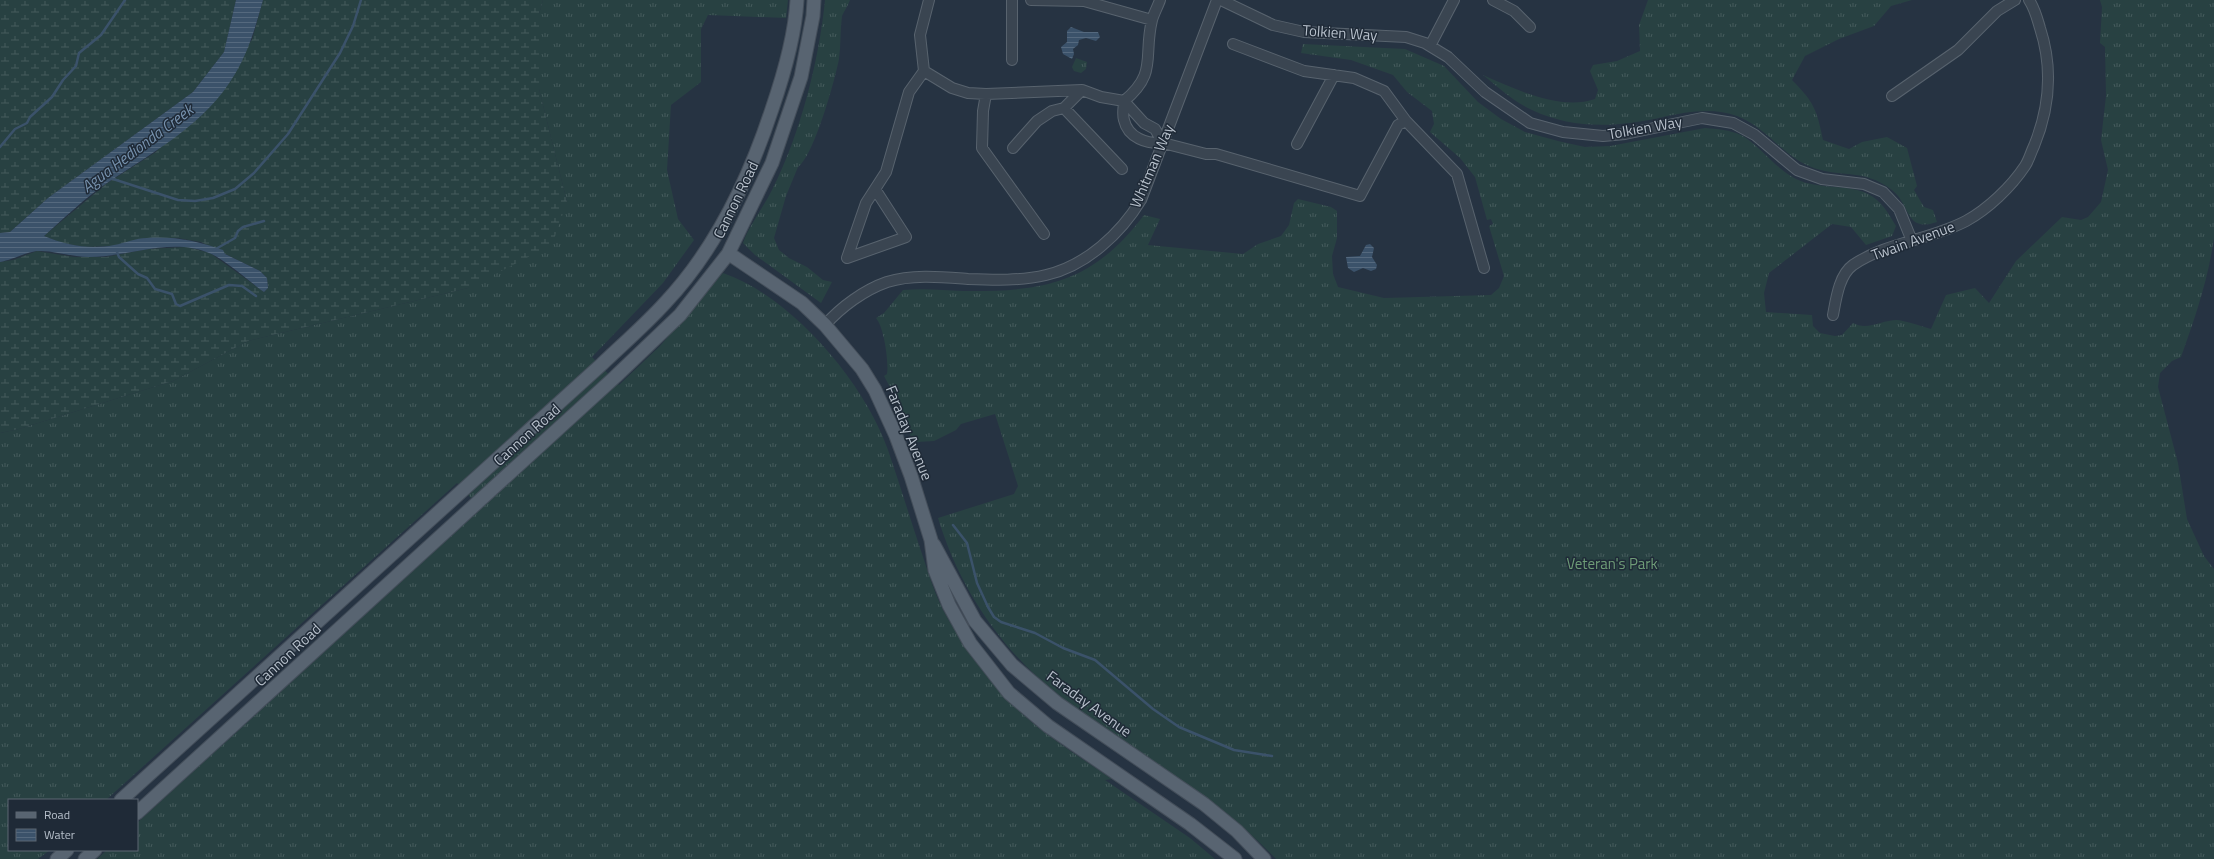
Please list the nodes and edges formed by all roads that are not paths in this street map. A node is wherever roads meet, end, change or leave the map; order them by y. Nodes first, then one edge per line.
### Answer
1 (797, 0) edge
2 (814, 0) edge
3 (929, 0) edge
4 (1012, 0) edge
5 (1031, 0) edge
6 (1048, 0) edge
7 (1160, 0) edge
8 (1217, 0) edge
9 (1221, 0) edge
10 (1454, 0) edge
11 (1493, 0) edge
12 (2015, 0) edge
13 (2029, 0) edge
14 (1152, 20) junction
15 (1530, 27) dead end
16 (1233, 44) dead end
17 (1430, 46) junction
18 (1012, 60) dead end
19 (924, 71) junction
20 (1334, 75) junction
21 (1082, 90) junction
22 (986, 94) junction
23 (1892, 96) dead end
24 (1124, 101) junction
25 (1064, 108) junction
26 (1406, 121) junction
27 (1163, 143) junction
28 (1297, 144) dead end
29 (1013, 148) dead end
30 (1122, 169) dead end
31 (874, 189) junction
32 (1044, 234) dead end
33 (1912, 241) junction
34 (711, 244) junction
35 (731, 256) junction
36 (1484, 268) dead end
37 (1832, 315) dead end
38 (825, 325) junction
39 (931, 540) junction
40 (122, 799) edge
41 (138, 812) edge
42 (66, 851) edge
43 (94, 851) edge
44 (57, 859) edge
45 (85, 859) edge
46 (1236, 859) edge
47 (1264, 859) edge

1 - 34 main road, Cannon Road
2 - 35 main road, Cannon Road
3 - 19 street
4 - 18 street
5 - 6 street
6 - 14 street
7 - 14 street
8 - 27 street, Whitman Way
9 - 17 street, Tolkien Way
10 - 17 street
11 - 15 street
12 - 23 street
13 - 33 street, Twain Avenue
14 - 24 street
16 - 20 street
17 - 33 street, Tolkien Way
19 - 22 street
19 - 31 street
20 - 26 street
20 - 28 street
21 - 22 street
21 - 24 street
21 - 25 street
22 - 32 street
24 - 27 street
24 - 27 street
25 - 29 street
25 - 30 street
26 - 27 street
26 - 36 street
27 - 38 street, Whitman Way
31 - 31 street
33 - 37 street, Twain Avenue
34 - 35 main road, Faraday Avenue
34 - 40 main road, Cannon Road
35 - 38 main road, Faraday Avenue
35 - 41 main road, Cannon Road
38 - 39 main road, Faraday Avenue
39 - 46 main road, Faraday Avenue
39 - 47 main road, Faraday Avenue
42 - 44 main road
43 - 45 main road

